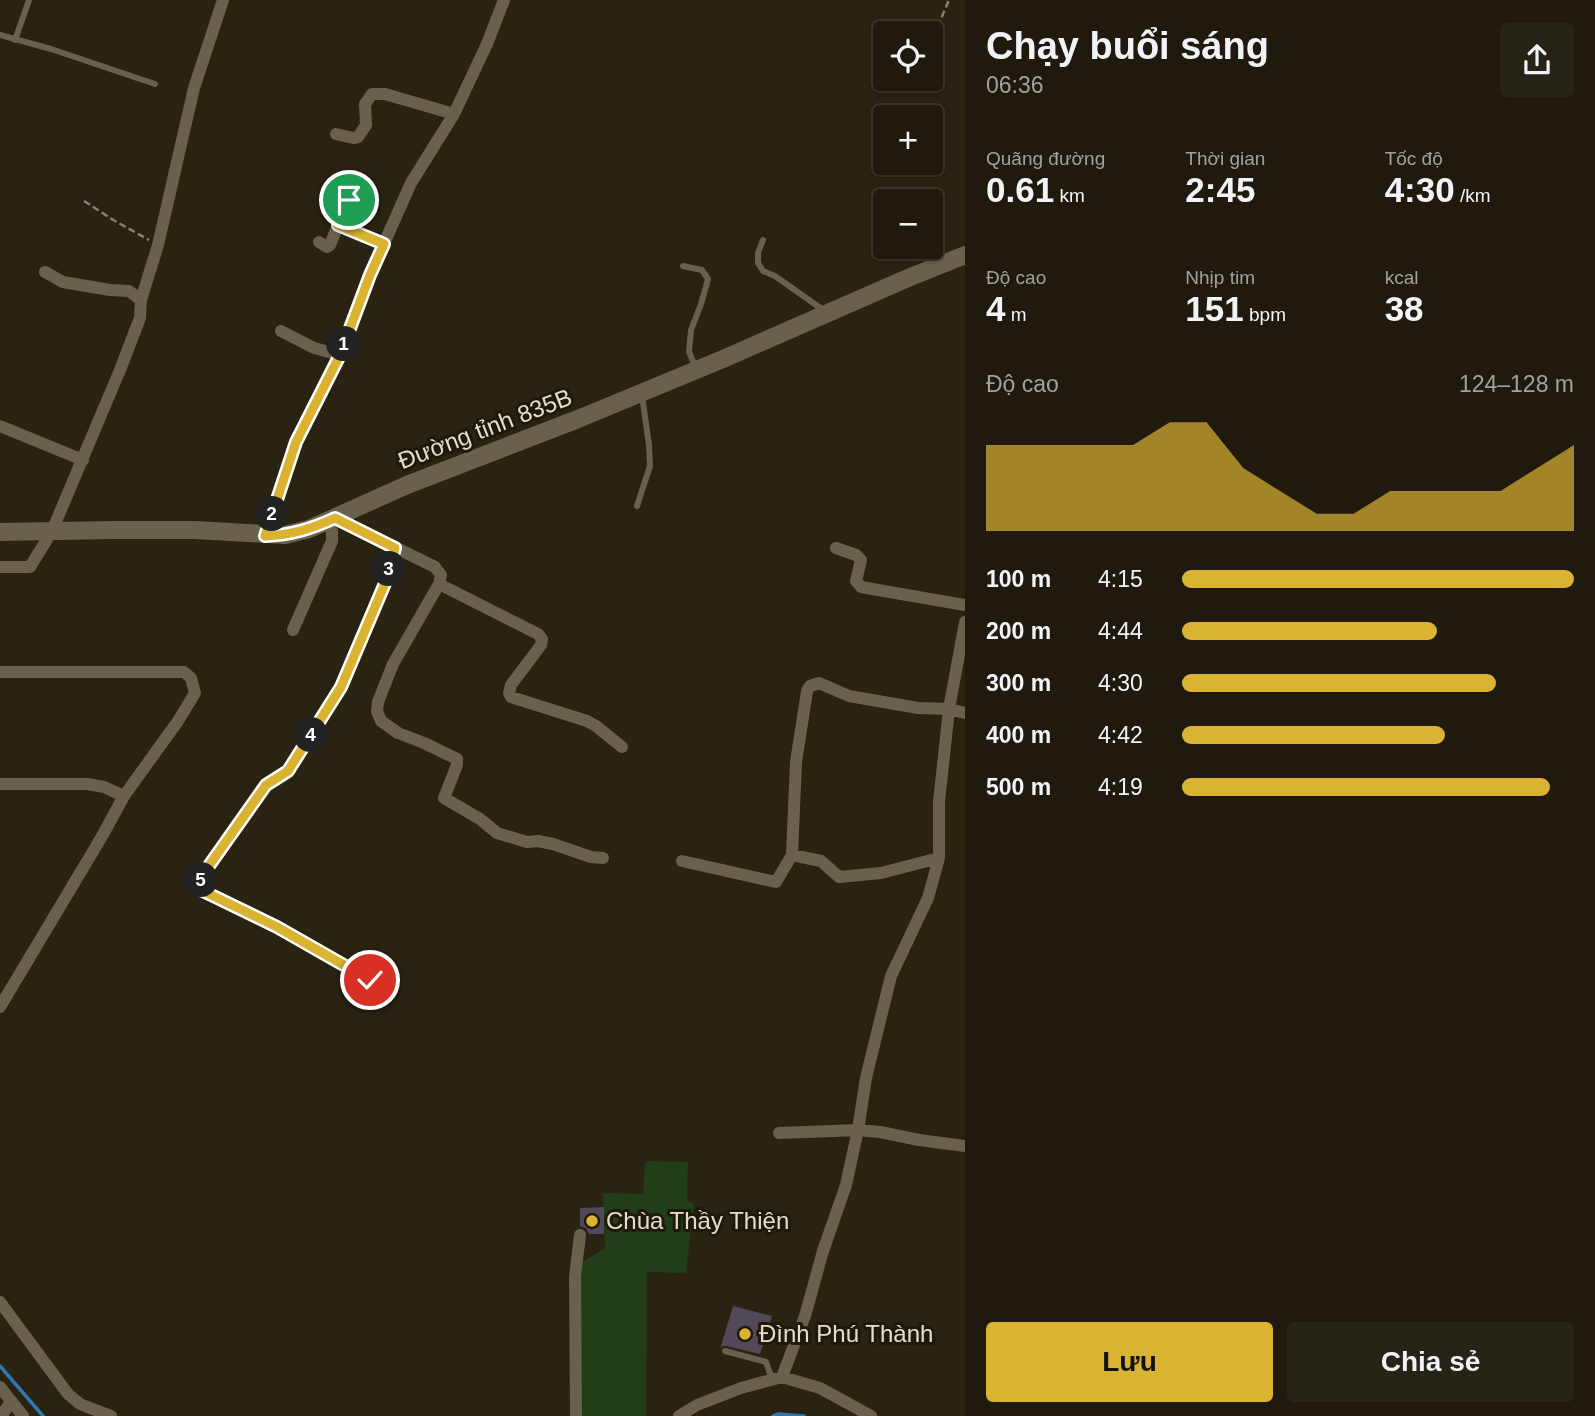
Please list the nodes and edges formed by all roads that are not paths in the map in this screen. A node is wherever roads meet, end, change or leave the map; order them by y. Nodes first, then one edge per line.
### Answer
1 (29, 0) edge
2 (223, 0) edge
3 (504, 0) edge
4 (0, 35) edge
5 (15, 40) junction
6 (155, 83) dead end
7 (454, 114) junction
8 (336, 134) dead end
9 (355, 183) dead end
10 (338, 225) junction
11 (764, 240) dead end
12 (319, 242) dead end
13 (384, 244) junction
14 (965, 255) edge
15 (683, 266) dead end
16 (45, 272) dead end
17 (141, 300) junction
18 (827, 313) junction
19 (281, 331) dead end
20 (340, 355) junction
21 (696, 370) junction
22 (641, 393) junction
23 (0, 426) edge
24 (83, 460) junction
25 (637, 506) dead end
26 (330, 520) junction
27 (52, 531) junction
28 (0, 532) edge
29 (265, 536) junction
30 (395, 548) junction
31 (836, 548) dead end
32 (0, 567) edge
33 (439, 584) junction
34 (965, 605) edge
35 (965, 622) edge
36 (293, 630) dead end
37 (0, 672) edge
38 (949, 709) junction
39 (965, 713) edge
40 (622, 747) dead end
41 (0, 784) edge
42 (124, 796) junction
43 (793, 855) junction
44 (603, 858) dead end
45 (939, 858) junction
46 (682, 862) dead end
47 (370, 980) dead end
48 (0, 1007) edge
49 (858, 1130) junction
50 (779, 1133) dead end
51 (965, 1146) edge
52 (580, 1235) dead end
53 (0, 1302) edge
54 (725, 1351) dead end
55 (777, 1378) junction
56 (0, 1387) edge
57 (12, 1402) junction
58 (1, 1416) edge
59 (23, 1416) edge
60 (111, 1416) edge
61 (576, 1416) edge
62 (679, 1416) edge
63 (871, 1416) edge

1 - 5 lane
2 - 17 street
3 - 7 street
4 - 5 lane
5 - 6 lane
7 - 8 street
7 - 13 street
9 - 10 street
10 - 12 street
10 - 13 street
11 - 18 lane
13 - 20 street
14 - 18 main road, Đường tỉnh 835B
15 - 21 lane
16 - 17 street
17 - 24 street
18 - 21 main road, Đường tỉnh 835B
19 - 20 street
20 - 29 street
21 - 22 main road, Đường tỉnh 835B
22 - 25 lane
22 - 26 main road, Đường tỉnh 835B
23 - 24 street
24 - 27 street
26 - 29 main road, Đường tỉnh 835B
26 - 30 street
26 - 36 street
27 - 28 main road, Đường tỉnh 835B
27 - 29 main road, Đường tỉnh 835B
27 - 32 street
30 - 33 street
30 - 47 street
31 - 34 street
33 - 40 street
33 - 44 street
35 - 38 street
37 - 42 street
38 - 39 street
38 - 43 street
38 - 45 street
41 - 42 street
42 - 48 street
43 - 45 street
43 - 46 street
45 - 49 street
49 - 50 street
49 - 51 street
49 - 55 street
52 - 61 street
53 - 60 street
54 - 55 lane
55 - 62 street
55 - 63 street
56 - 57 street
57 - 58 street
57 - 59 street

